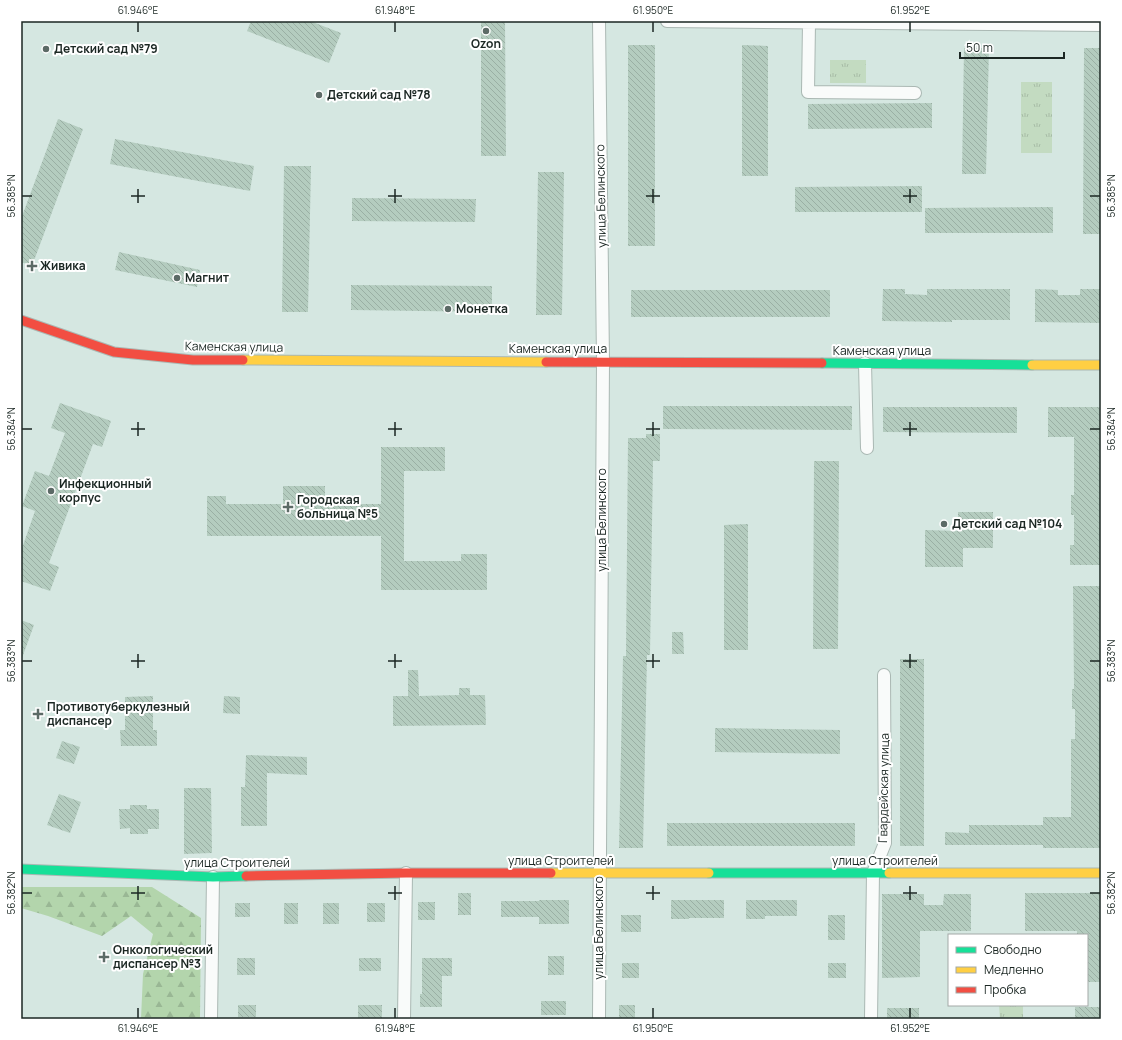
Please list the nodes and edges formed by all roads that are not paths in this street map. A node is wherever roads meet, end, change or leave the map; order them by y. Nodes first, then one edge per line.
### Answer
1 (599, 21) edge
2 (667, 21) edge
3 (808, 23) junction
4 (1101, 25) edge
5 (915, 93) dead end
6 (21, 320) edge
7 (603, 362) junction
8 (866, 363) junction
9 (1101, 365) edge
10 (867, 448) dead end
11 (884, 675) dead end
12 (21, 869) edge
13 (406, 873) junction
14 (873, 873) junction
15 (1101, 873) edge
16 (600, 874) junction
17 (213, 877) junction
18 (211, 1019) edge
19 (404, 1019) edge
20 (598, 1019) edge
21 (871, 1019) edge

1 - 7 street, улица Белинского
2 - 3 street
3 - 4 street
3 - 5 street
6 - 7 street, Каменская улица
7 - 8 street, Каменская улица
7 - 16 street, улица Белинского
8 - 9 street, Каменская улица
8 - 10 street
11 - 14 street, Гвардейская улица
12 - 17 street, улица Строителей
13 - 16 street, улица Строителей
13 - 17 street, улица Строителей
13 - 19 street
14 - 15 street, улица Строителей
14 - 16 street, улица Строителей
14 - 21 street, Гвардейская улица
16 - 20 street, улица Белинского
17 - 18 street

